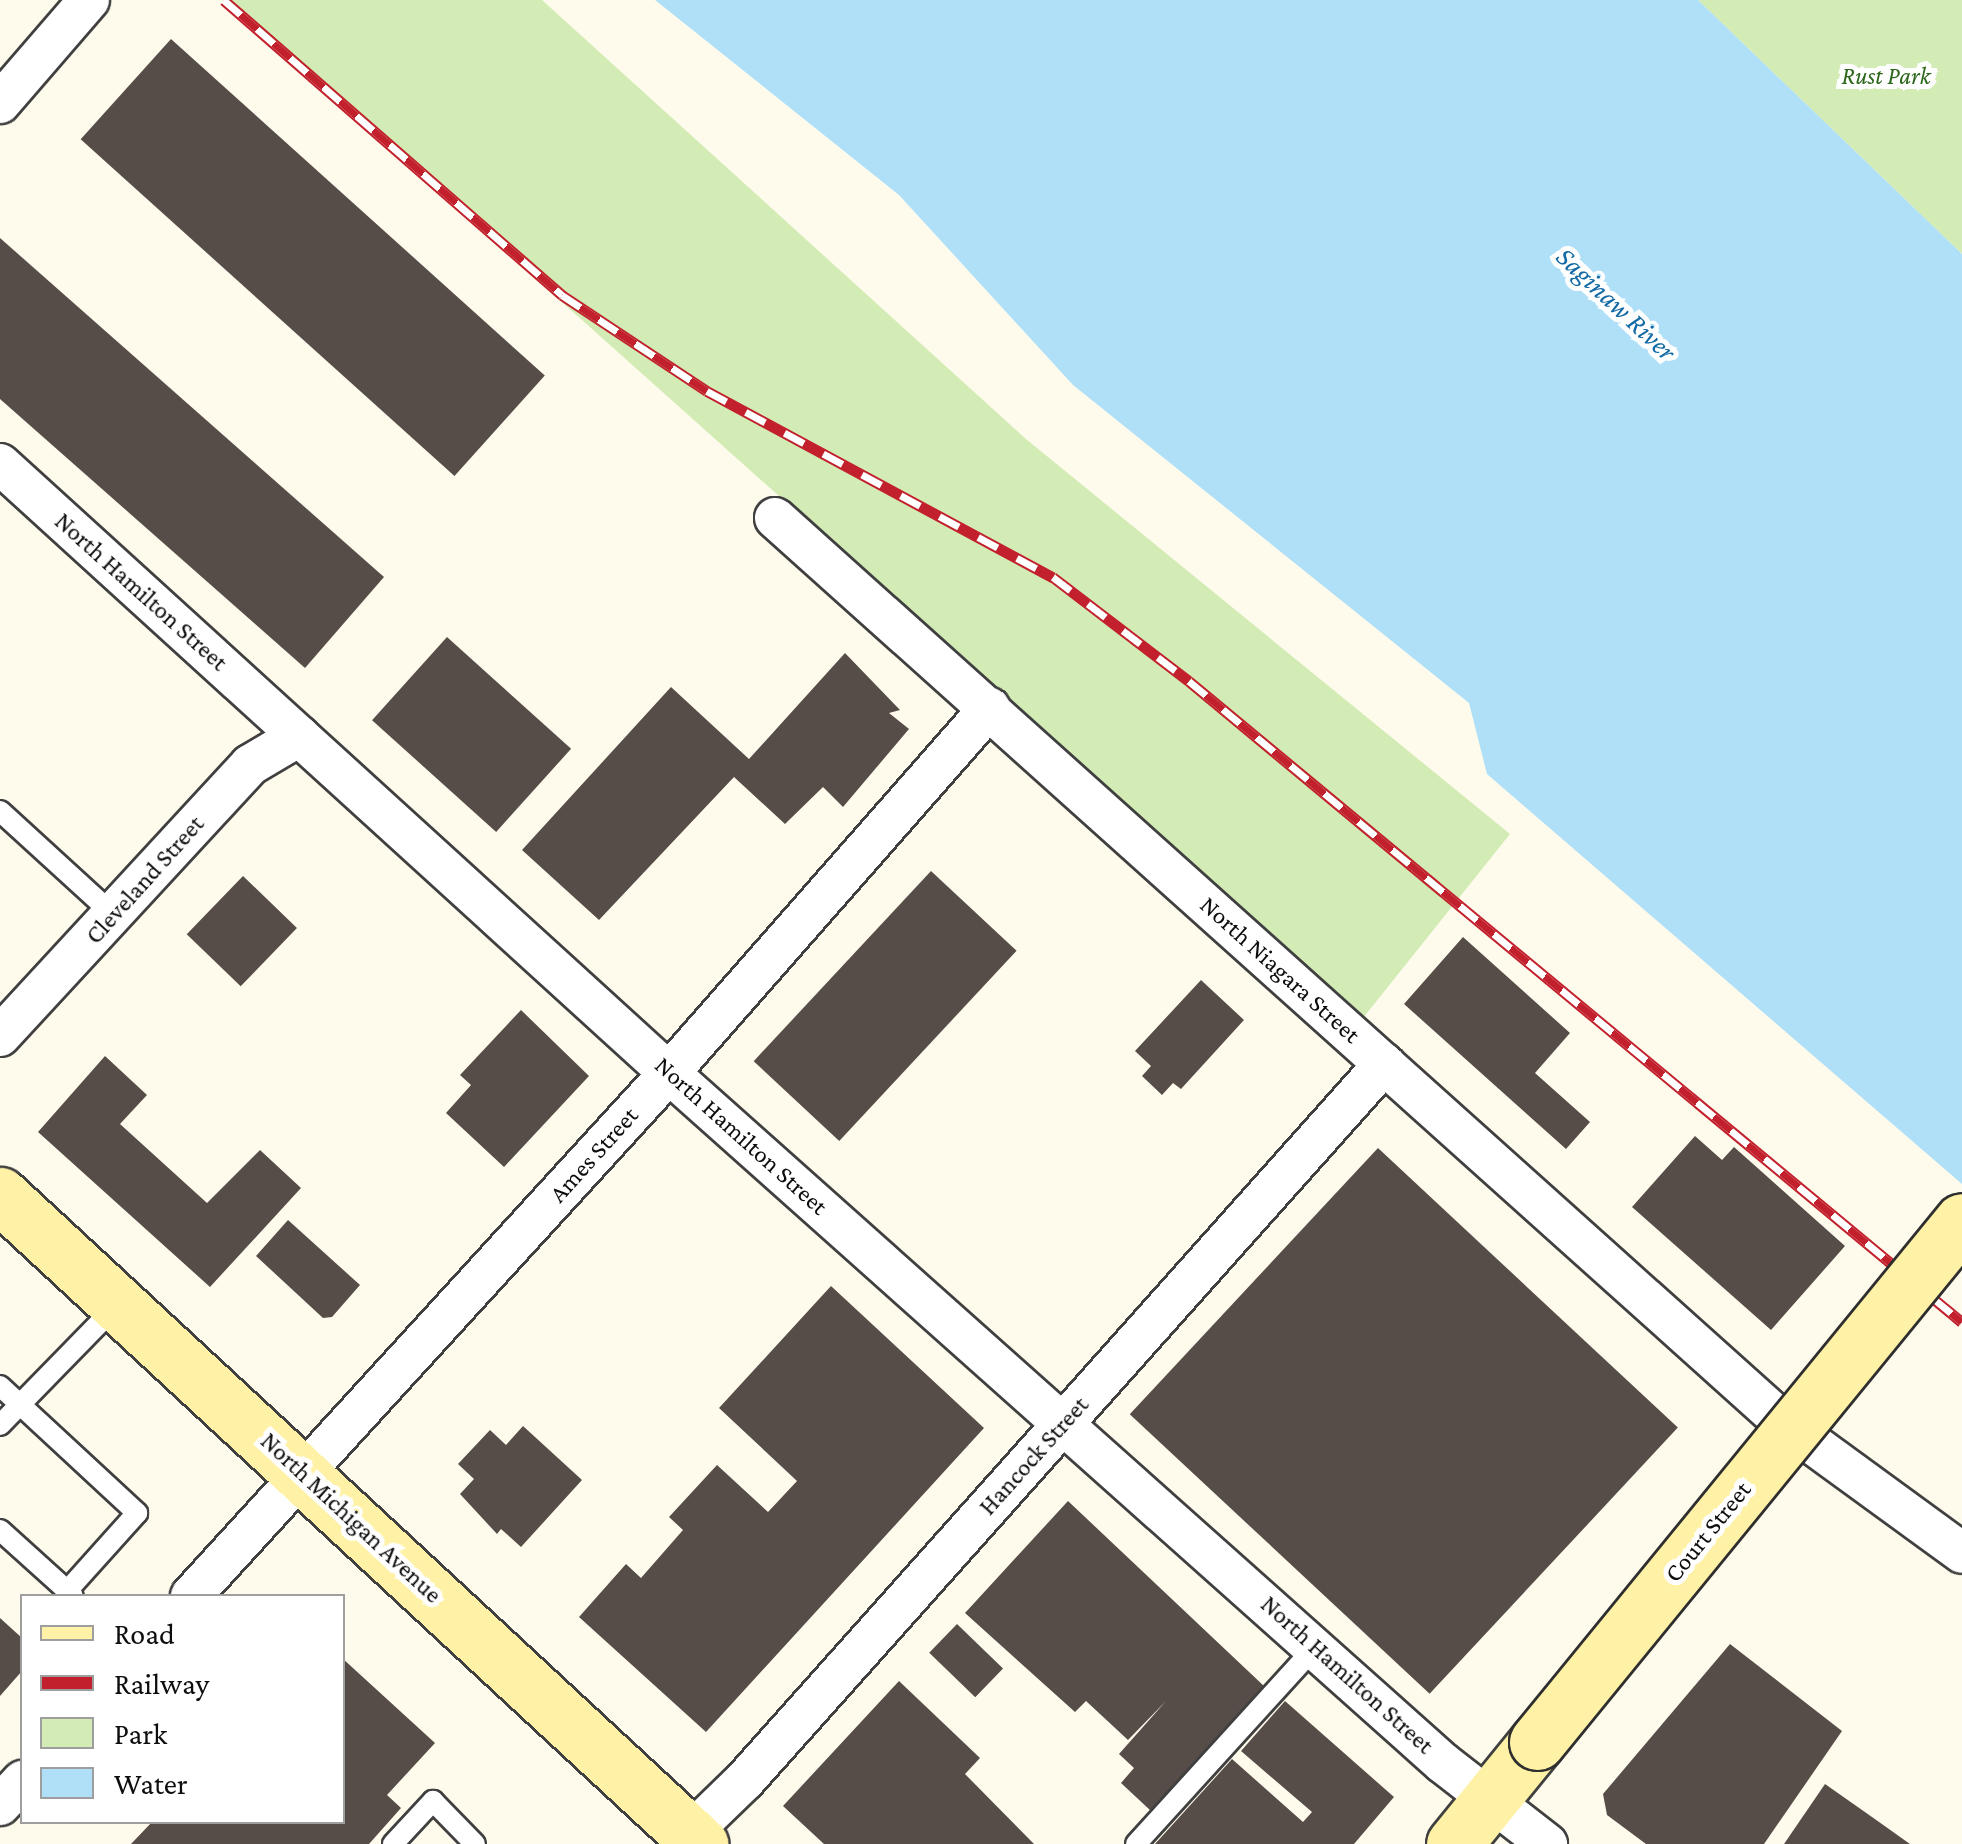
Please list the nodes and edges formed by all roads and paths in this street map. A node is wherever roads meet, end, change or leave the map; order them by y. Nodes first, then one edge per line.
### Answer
1 (89, 0) edge
2 (0, 103) edge
3 (0, 464) edge
4 (775, 518) dead end
5 (990, 708) junction
6 (299, 736) junction
7 (0, 811) edge
8 (114, 915) junction
9 (0, 1036) edge
10 (1384, 1064) junction
11 (669, 1073) junction
12 (0, 1194) edge
13 (1962, 1221) edge
14 (119, 1304) junction
15 (0, 1386) edge
16 (21, 1404) junction
17 (1063, 1424) junction
18 (0, 1425) edge
19 (303, 1473) junction
20 (0, 1530) edge
21 (1962, 1553) edge
22 (70, 1594) edge
23 (193, 1594) edge
24 (1317, 1646) junction
25 (20, 1783) edge
26 (1488, 1802) junction
27 (0, 1806) edge
28 (689, 1841) edge
29 (394, 1844) edge
30 (475, 1844) edge
31 (1136, 1844) edge
32 (1454, 1844) edge
33 (1547, 1844) edge

1 - 2 street
3 - 6 street, North Hamilton Street
4 - 5 street, North Niagara Street
5 - 10 street, North Niagara Street
5 - 11 street, Ames Street
6 - 8 street, Cleveland Street
6 - 11 street, North Hamilton Street
7 - 8 lane
8 - 9 street, Cleveland Street
10 - 17 street, Hancock Street
10 - 21 street, North Niagara Street
11 - 17 street, North Hamilton Street
11 - 19 street, Ames Street
12 - 14 main road, North Michigan Avenue
13 - 26 main road, Court Street, bridge
14 - 16 lane
14 - 19 main road, North Michigan Avenue
15 - 16 lane
16 - 18 lane
16 - 22 lane
17 - 24 street, North Hamilton Street
17 - 28 street, Hancock Street
19 - 23 street, Ames Street
19 - 28 main road, North Michigan Avenue
20 - 22 lane
24 - 26 street, North Hamilton Street
24 - 31 lane
25 - 27 street
26 - 32 main road, Court Street
26 - 33 street, North Hamilton Street
29 - 30 lane

